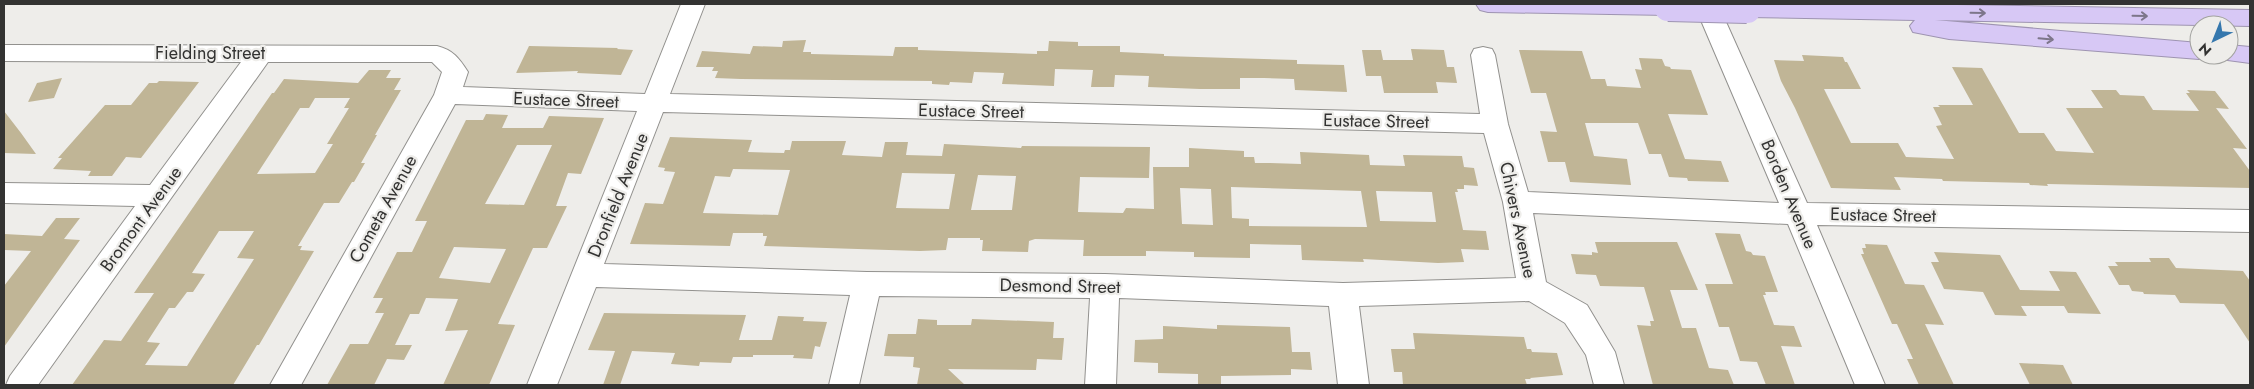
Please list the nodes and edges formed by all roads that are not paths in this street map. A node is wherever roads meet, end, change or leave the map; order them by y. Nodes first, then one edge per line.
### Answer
1 (693, 4) edge
2 (1488, 4) edge
3 (1706, 4) edge
4 (1842, 10) junction
5 (2250, 18) edge
6 (2189, 50) edge
7 (4, 53) edge
8 (261, 53) junction
9 (415, 54) joint
10 (1483, 55) dead end
11 (447, 95) junction
12 (654, 103) junction
13 (1495, 124) junction
14 (5, 193) dead end
15 (157, 196) junction
16 (1517, 202) junction
17 (1798, 214) junction
18 (2250, 221) edge
19 (586, 275) junction
20 (867, 284) junction
21 (1105, 286) junction
22 (1533, 289) junction
23 (1343, 295) junction
24 (20, 385) edge
25 (285, 385) edge
26 (542, 385) edge
27 (844, 385) edge
28 (1100, 385) edge
29 (1353, 385) edge
30 (1609, 385) edge
31 (1870, 385) edge

1 - 12 street, Dronfield Avenue
2 - 4 highway, bridge
3 - 17 street, Borden Avenue
4 -> 5 highway
4 -> 6 highway
7 - 8 street, Fielding Street
8 - 9 street, Fielding Street
8 - 15 street, Bromont Avenue
9 - 11 street, Cometa Avenue
10 - 13 street, Chivers Avenue
11 - 12 street, Eustace Street
11 - 25 street, Cometa Avenue
12 - 13 street, Eustace Street
12 - 19 street, Dronfield Avenue
13 - 16 street, Chivers Avenue
14 - 15 street
15 - 24 street, Bromont Avenue
16 - 17 street, Eustace Street
16 - 22 street, Chivers Avenue
17 - 18 street, Eustace Street
17 - 31 street, Borden Avenue
19 - 20 street, Desmond Street
19 - 26 street, Dronfield Avenue
20 - 21 street, Desmond Street
20 - 27 street
21 - 23 street, Desmond Street
21 - 28 street
22 - 23 street, Desmond Street
22 - 30 street, Chivers Avenue
23 - 29 street

